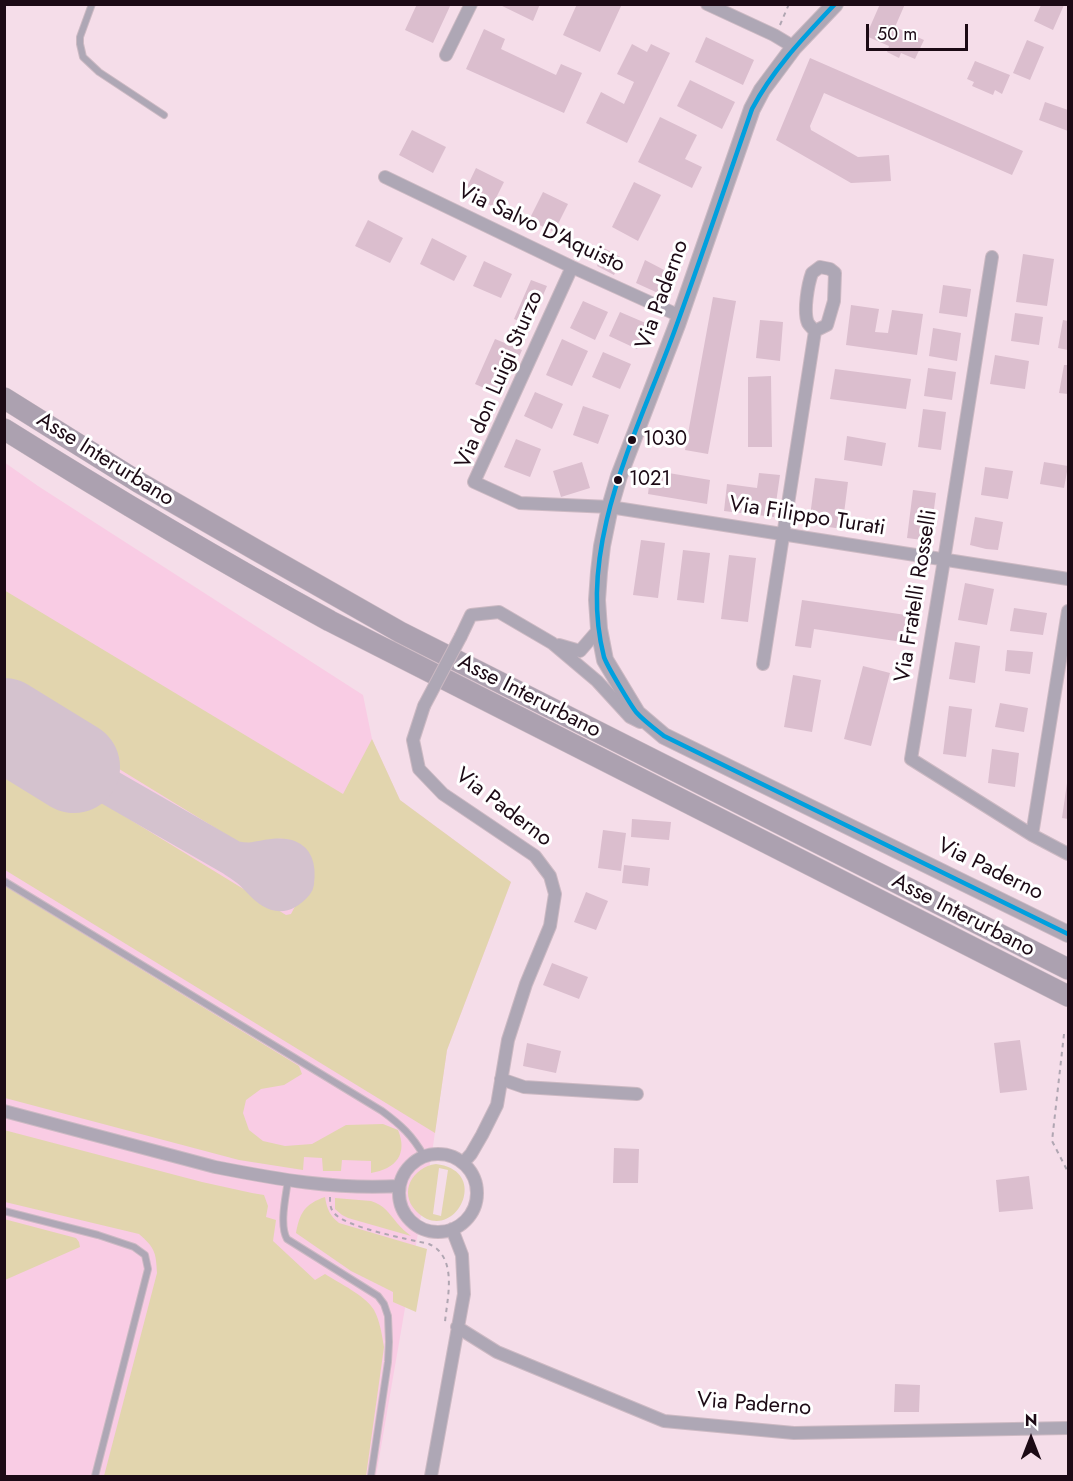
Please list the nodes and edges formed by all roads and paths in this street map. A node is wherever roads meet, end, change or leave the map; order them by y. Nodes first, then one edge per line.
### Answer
1 (92, 4) edge
2 (471, 4) edge
3 (706, 4) edge
4 (789, 4) edge
5 (836, 4) edge
6 (774, 35) junction
7 (794, 47) junction
8 (446, 55) dead end
9 (164, 115) dead end
10 (385, 177) dead end
11 (992, 257) dead end
12 (572, 267) junction
13 (680, 316) junction
14 (815, 331) junction
15 (4, 398) edge
16 (4, 429) edge
17 (610, 507) junction
18 (784, 535) junction
19 (944, 560) junction
20 (1068, 579) edge
21 (1068, 611) edge
22 (598, 628) junction
23 (552, 644) junction
24 (580, 651) junction
25 (605, 660) junction
26 (763, 664) dead end
27 (617, 680) junction
28 (597, 681) junction
29 (664, 736) junction
30 (1032, 835) junction
31 (1068, 854) edge
32 (4, 881) edge
33 (1068, 934) edge
34 (1068, 969) edge
35 (1068, 996) edge
36 (1064, 1034) dead end
37 (501, 1079) junction
38 (637, 1095) dead end
39 (4, 1111) edge
40 (424, 1156) junction
41 (463, 1163) junction
42 (1068, 1172) edge
43 (288, 1180) junction
44 (330, 1185) junction
45 (399, 1186) junction
46 (4, 1211) edge
47 (452, 1229) junction
48 (457, 1327) junction
49 (444, 1329) dead end
50 (1068, 1428) edge
51 (95, 1476) edge
52 (371, 1476) edge
53 (431, 1476) edge

1 - 9 lane
2 - 8 street
3 - 6 street
4 - 6 path
5 - 7 street, Via Paderno
6 - 7 street
7 - 13 street, Via Paderno
10 - 12 street, Via Salvo D'Aquisto
11 - 19 street, Via Fratelli Rosselli
12 - 13 street, Via Salvo D'Aquisto
12 - 17 street, Via don Luigi Sturzo
13 - 17 street, Via Paderno
14 - 14 street
14 - 18 street
15 - 34 highway, Asse Interurbano
16 - 35 highway, Asse Interurbano
17 - 18 street, Via Filippo Turati
17 - 22 street, Via Paderno
18 - 19 street, Via Filippo Turati
18 - 26 street
19 - 20 street, Via Filippo Turati
19 - 30 street, Via Fratelli Rosselli
21 - 30 street
22 - 24 street
22 - 25 street, Via Paderno
23 - 24 street, Via Paderno
23 - 28 street, Via Paderno
23 - 37 street, Via Paderno, bridge
24 - 25 street, Via Paderno
25 - 27 street, Via Paderno
27 - 28 street
27 - 29 street, Via Paderno
28 - 29 street, Via Paderno
29 - 33 street, Via Paderno
30 - 31 street, Via Fratelli Rosselli
32 - 40 lane
36 - 42 path
37 - 38 street
37 - 41 street, Via Paderno
39 - 43 street
40 - 41 street
40 - 45 street
41 - 47 street
43 - 44 street
43 - 52 lane
44 - 45 street
44 - 49 path
45 - 47 street
46 - 51 lane
47 - 48 street
48 - 50 street, Via Paderno
48 - 53 street

